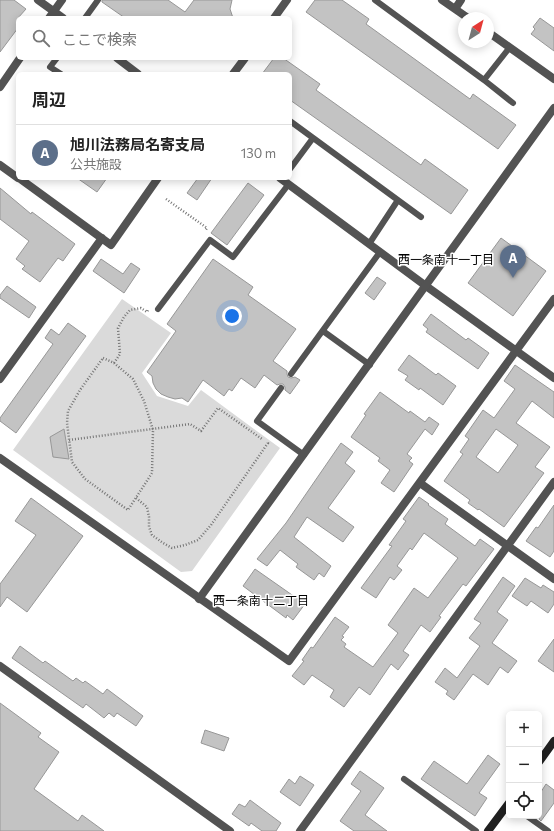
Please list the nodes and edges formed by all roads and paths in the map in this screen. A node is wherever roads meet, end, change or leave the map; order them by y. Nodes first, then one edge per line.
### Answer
1 (38, 0) edge
2 (62, 0) edge
3 (98, 0) edge
4 (287, 0) edge
5 (375, 0) edge
6 (442, 0) edge
7 (461, 0) edge
8 (454, 9) junction
9 (459, 12) edge
10 (51, 15) edge
11 (86, 16) edge
12 (275, 16) edge
13 (494, 36) edge
14 (510, 47) junction
15 (19, 60) edge
16 (55, 60) edge
17 (120, 60) edge
18 (244, 60) edge
19 (58, 72) edge
20 (135, 72) edge
21 (234, 72) edge
22 (554, 79) edge
23 (484, 80) junction
24 (0, 87) edge
25 (513, 103) dead end
26 (554, 108) edge
27 (292, 122) edge
28 (313, 138) junction
29 (0, 165) edge
30 (292, 167) edge
31 (16, 177) edge
32 (21, 180) edge
33 (157, 180) edge
34 (284, 180) edge
35 (166, 199) dead end
36 (398, 200) junction
37 (421, 217) dead end
38 (202, 234) dead end
39 (102, 238) junction
40 (369, 244) junction
41 (380, 252) junction
42 (426, 286) junction
43 (554, 299) edge
44 (151, 305) dead end
45 (158, 309) dead end
46 (323, 331) junction
47 (516, 351) junction
48 (114, 363) junction
49 (370, 365) junction
50 (291, 374) dead end
51 (554, 378) edge
52 (0, 379) edge
53 (281, 388) dead end
54 (153, 430) junction
55 (69, 440) junction
56 (304, 455) junction
57 (0, 458) edge
58 (420, 482) junction
59 (554, 482) edge
60 (136, 498) junction
61 (508, 546) junction
62 (554, 579) edge
63 (199, 599) junction
64 (0, 666) edge
65 (554, 742) edge
66 (542, 758) edge
67 (404, 778) dead end
68 (506, 807) edge
69 (531, 819) edge
70 (230, 831) edge
71 (300, 831) edge
72 (476, 831) edge
73 (488, 831) edge
74 (548, 831) edge

1 - 10 street
2 - 10 street
3 - 11 lane
4 - 12 street
5 - 23 lane
6 - 8 street
7 - 8 street
8 - 9 street
13 - 14 street
14 - 22 street
14 - 23 lane
15 - 24 street
16 - 19 lane
17 - 20 street
18 - 21 street
23 - 25 lane
26 - 42 street
27 - 28 lane
28 - 30 lane
28 - 36 lane
29 - 31 street
32 - 39 street
33 - 39 street
34 - 40 street
34 - 45 lane
35 - 38 path
36 - 37 lane
36 - 40 lane
39 - 52 street
40 - 41 street
41 - 42 street
41 - 46 lane
42 - 47 street
42 - 49 street
43 - 47 street
44 - 48 path
46 - 49 lane
46 - 50 lane
47 - 51 street
47 - 58 street
48 - 54 path
48 - 55 path
49 - 56 street
53 - 56 lane
54 - 55 path
54 - 60 path
54 - 60 path
55 - 60 path
56 - 63 street
57 - 63 street
58 - 61 street
58 - 63 street
59 - 61 street
61 - 62 street
61 - 71 street
64 - 70 street
65 - 66 main road
67 - 72 lane
68 - 73 main road
69 - 74 lane

